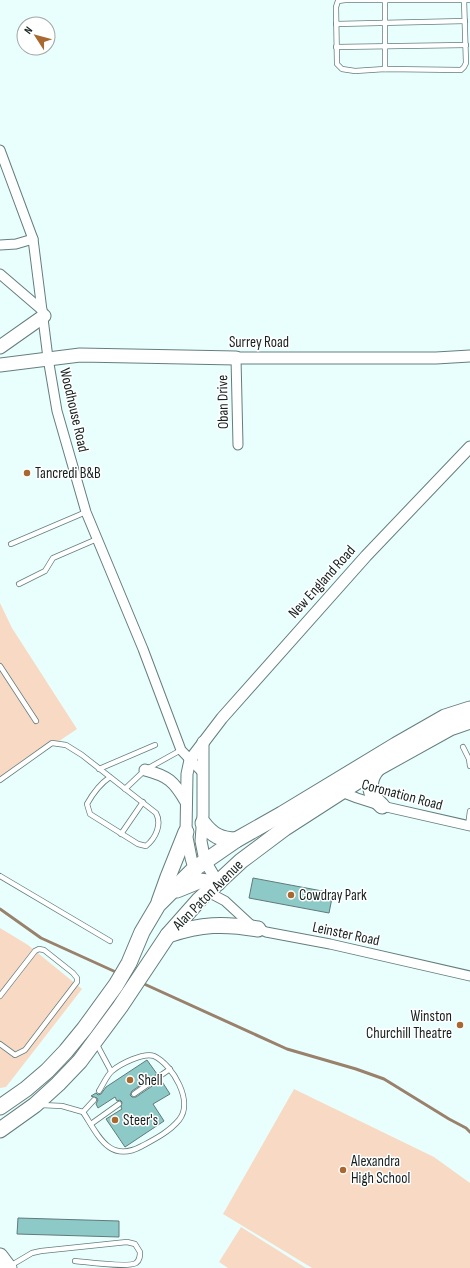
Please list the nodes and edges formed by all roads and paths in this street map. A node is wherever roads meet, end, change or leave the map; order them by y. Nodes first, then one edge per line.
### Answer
1 (385, 0) edge
2 (430, 0) edge
3 (464, 0) edge
4 (470, 0) edge
5 (465, 21) junction
6 (385, 22) junction
7 (336, 24) junction
8 (466, 45) junction
9 (385, 46) junction
10 (336, 47) junction
11 (385, 69) junction
12 (0, 150) edge
13 (33, 239) junction
14 (0, 246) edge
15 (0, 274) edge
16 (43, 313) junction
17 (0, 347) edge
18 (470, 356) edge
19 (48, 358) junction
20 (236, 358) junction
21 (0, 365) edge
22 (238, 445) dead end
23 (470, 447) edge
24 (86, 512) junction
25 (97, 539) junction
26 (11, 544) dead end
27 (19, 584) dead end
28 (0, 666) edge
29 (470, 709) edge
30 (36, 721) dead end
31 (470, 721) edge
32 (203, 742) junction
33 (155, 745) dead end
34 (463, 746) dead end
35 (181, 750) junction
36 (190, 760) junction
37 (470, 766) edge
38 (378, 768) junction
39 (99, 769) junction
40 (145, 770) junction
41 (203, 773) junction
42 (110, 777) junction
43 (0, 780) edge
44 (335, 788) junction
45 (125, 789) junction
46 (143, 802) junction
47 (187, 802) junction
48 (382, 806) junction
49 (470, 811) edge
50 (203, 823) junction
51 (469, 826) edge
52 (186, 832) junction
53 (121, 834) junction
54 (236, 840) junction
55 (0, 876) edge
56 (205, 877) junction
57 (158, 905) junction
58 (258, 929) junction
59 (168, 935) junction
60 (110, 941) dead end
61 (470, 976) edge
62 (0, 996) edge
63 (95, 1042) junction
64 (0, 1044) edge
65 (170, 1069) junction
66 (111, 1071) junction
67 (99, 1091) dead end
68 (134, 1094) dead end
69 (94, 1100) dead end
70 (3, 1104) edge
71 (119, 1104) dead end
72 (35, 1105) junction
73 (83, 1112) junction
74 (91, 1124) junction
75 (0, 1130) edge
76 (75, 1261) dead end
77 (6, 1264) edge

1 - 2 lane
1 - 6 lane
1 - 7 lane
2 - 3 lane
3 - 4 lane
3 - 5 lane
5 - 6 lane
5 - 8 lane
6 - 7 lane
6 - 9 lane
7 - 10 lane
8 - 9 lane
8 - 11 lane
9 - 10 lane
9 - 11 lane
10 - 11 lane
12 - 13 street, Woodhouse Road
13 - 14 street
13 - 16 street, Woodhouse Road
15 - 16 street
16 - 17 main road
16 - 19 street, Woodhouse Road
18 - 20 street, Surrey Road
19 - 20 main road, Surrey Road
19 - 21 main road, Surrey Road
19 - 24 street, Woodhouse Road
20 - 22 street, Oban Drive
23 - 32 street, New England Road
24 - 25 street, Woodhouse Road
24 - 26 lane
25 - 27 lane
25 - 35 street, Woodhouse Road
28 - 30 lane
29 - 44 main road, Alan Paton Avenue
31 - 38 main road, Alan Paton Avenue
32 - 36 street, New England Road
32 - 41 street
33 - 39 lane
34 - 37 lane
35 - 36 street, Woodhouse Road
35 - 40 lane
36 - 41 street, Woodhouse Road
36 - 47 street, New England Road
38 - 44 main road, Alan Paton Avenue
38 - 48 main road
39 - 42 lane
39 - 43 lane
40 - 45 lane
40 - 47 street
41 - 50 street
42 - 45 lane
42 - 53 lane
44 - 48 street, Coronation Road
44 - 54 main road, Alan Paton Avenue
44 - 56 main road, Alan Paton Avenue
45 - 46 lane
46 - 53 lane
46 - 53 lane
47 - 52 street, New England Road
48 - 51 street, Coronation Road
49 - 51 lane
50 - 54 main road
50 - 56 street
52 - 56 street, New England Road
52 - 57 main road
54 - 56 main road, Alan Paton Avenue
55 - 60 lane
56 - 57 main road, Alan Paton Avenue
56 - 58 street, Leinster Road
56 - 59 main road, Alan Paton Avenue
57 - 70 main road, Alan Paton Avenue
58 - 59 main road
58 - 61 street, Leinster Road
59 - 63 main road, Alan Paton Avenue
62 - 64 lane
63 - 66 lane
63 - 72 main road, Alan Paton Avenue
65 - 66 lane
65 - 68 lane
65 - 74 lane
66 - 67 lane
69 - 73 lane
71 - 74 lane
72 - 73 lane
72 - 75 main road, Alan Paton Avenue
73 - 74 lane
76 - 77 lane

